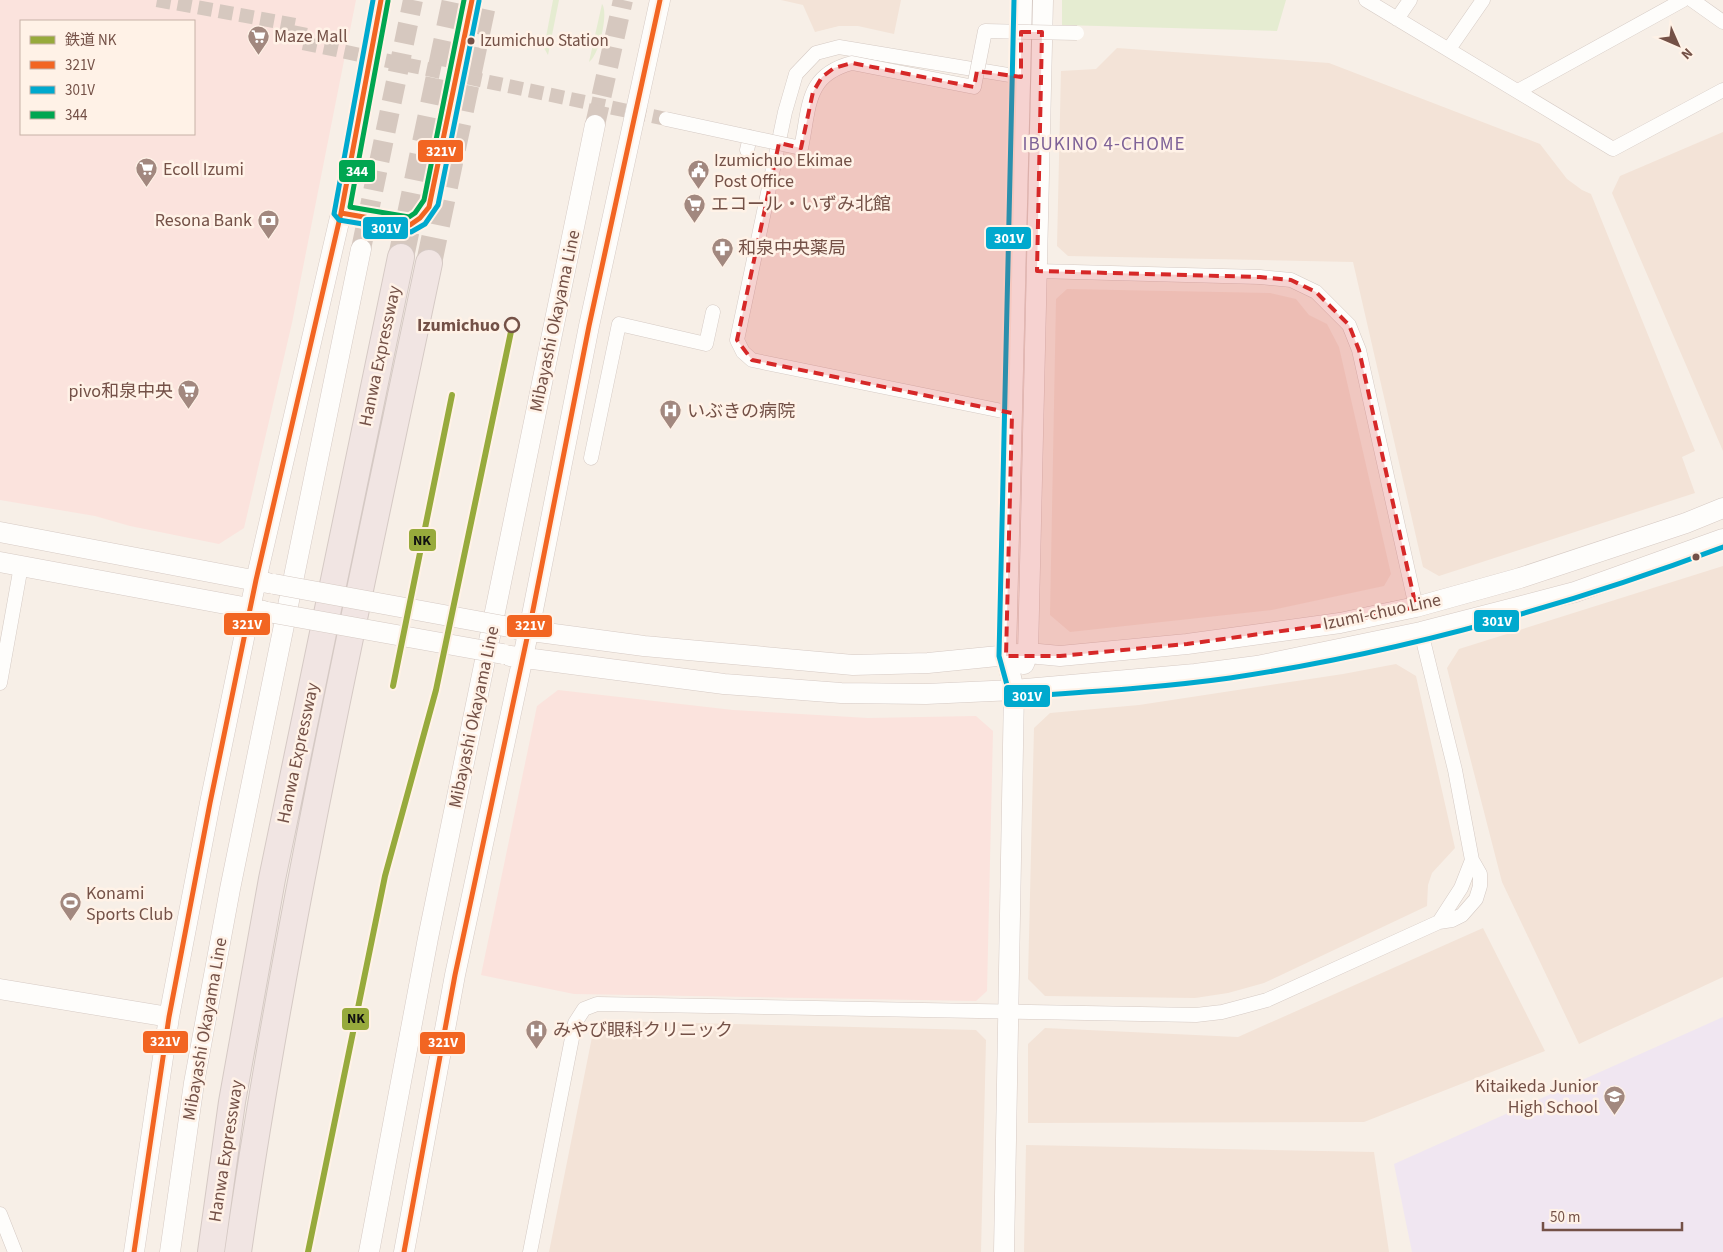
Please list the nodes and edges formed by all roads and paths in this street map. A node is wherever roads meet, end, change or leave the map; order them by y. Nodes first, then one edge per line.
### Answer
1 (382, 0) edge
2 (660, 0) edge
3 (1022, 0) edge
4 (1043, 0) edge
5 (1366, 0) edge
6 (1410, 0) edge
7 (1483, 0) edge
8 (1683, 0) edge
9 (1692, 0) edge
10 (1398, 19) junction
11 (1723, 22) edge
12 (1077, 33) dead end
13 (1449, 49) junction
14 (1021, 77) junction
15 (1723, 90) edge
16 (1518, 91) junction
17 (666, 119) tunnel mouth
18 (595, 125) tunnel mouth
19 (362, 249) tunnel mouth
20 (401, 257) tunnel mouth
21 (428, 263) tunnel mouth
22 (1037, 271) junction
23 (713, 312) dead end
24 (1012, 413) junction
25 (591, 458) dead end
26 (1723, 508) edge
27 (0, 532) edge
28 (1723, 539) edge
29 (0, 562) edge
30 (21, 566) junction
31 (265, 582) junction
32 (1416, 607) junction
33 (260, 610) junction
34 (519, 629) junction
35 (1421, 632) junction
36 (1028, 653) junction
37 (513, 656) junction
38 (1006, 656) junction
39 (0, 683) edge
40 (1014, 690) junction
41 (0, 989) edge
42 (1009, 1012) junction
43 (169, 1017) junction
44 (0, 1214) edge
45 (15, 1252) edge
46 (134, 1252) edge
47 (170, 1252) edge
48 (211, 1252) edge
49 (238, 1252) edge
50 (369, 1252) edge
51 (404, 1252) edge
52 (530, 1252) edge
53 (1004, 1252) edge

1 - 31 street, Mibayashi Okayama Line
2 - 34 street, Mibayashi Okayama Line
3 - 14 street
4 - 22 street
5 - 10 street
6 - 10 street
7 - 13 street
8 - 16 street
9 - 11 street
10 - 13 street
12 - 17 street, bridge
13 - 16 street
14 - 24 street
14 - 24 street
15 - 16 street
18 - 50 street, Mibayashi Okayama Line
19 - 47 street, Mibayashi Okayama Line
20 - 48 highway, Hanwa Expressway
21 - 49 highway, Hanwa Expressway
22 - 32 street
22 - 36 street
23 - 25 street
24 - 38 street
26 - 32 street, Izumi-chuo Line
27 - 31 street, Izumi-chuo Line
28 - 35 street, Izumi-chuo Line
29 - 30 street, Izumi-chuo Line
30 - 33 street, Izumi-chuo Line
30 - 39 street
31 - 33 street, Mibayashi Okayama Line
31 - 34 street, Izumi-chuo Line, bridge
32 - 36 street, Izumi-chuo Line
33 - 37 street, Izumi-chuo Line, bridge
33 - 43 street, Mibayashi Okayama Line
34 - 37 street, Mibayashi Okayama Line
34 - 38 street, Izumi-chuo Line
35 - 40 street, Izumi-chuo Line
35 - 42 street
36 - 38 street, Izumi-chuo Line
36 - 40 street
37 - 40 street, Izumi-chuo Line
37 - 51 street, Mibayashi Okayama Line
38 - 40 street
40 - 42 street
41 - 43 street
42 - 52 street
42 - 53 street
43 - 46 street, Mibayashi Okayama Line
44 - 45 street

